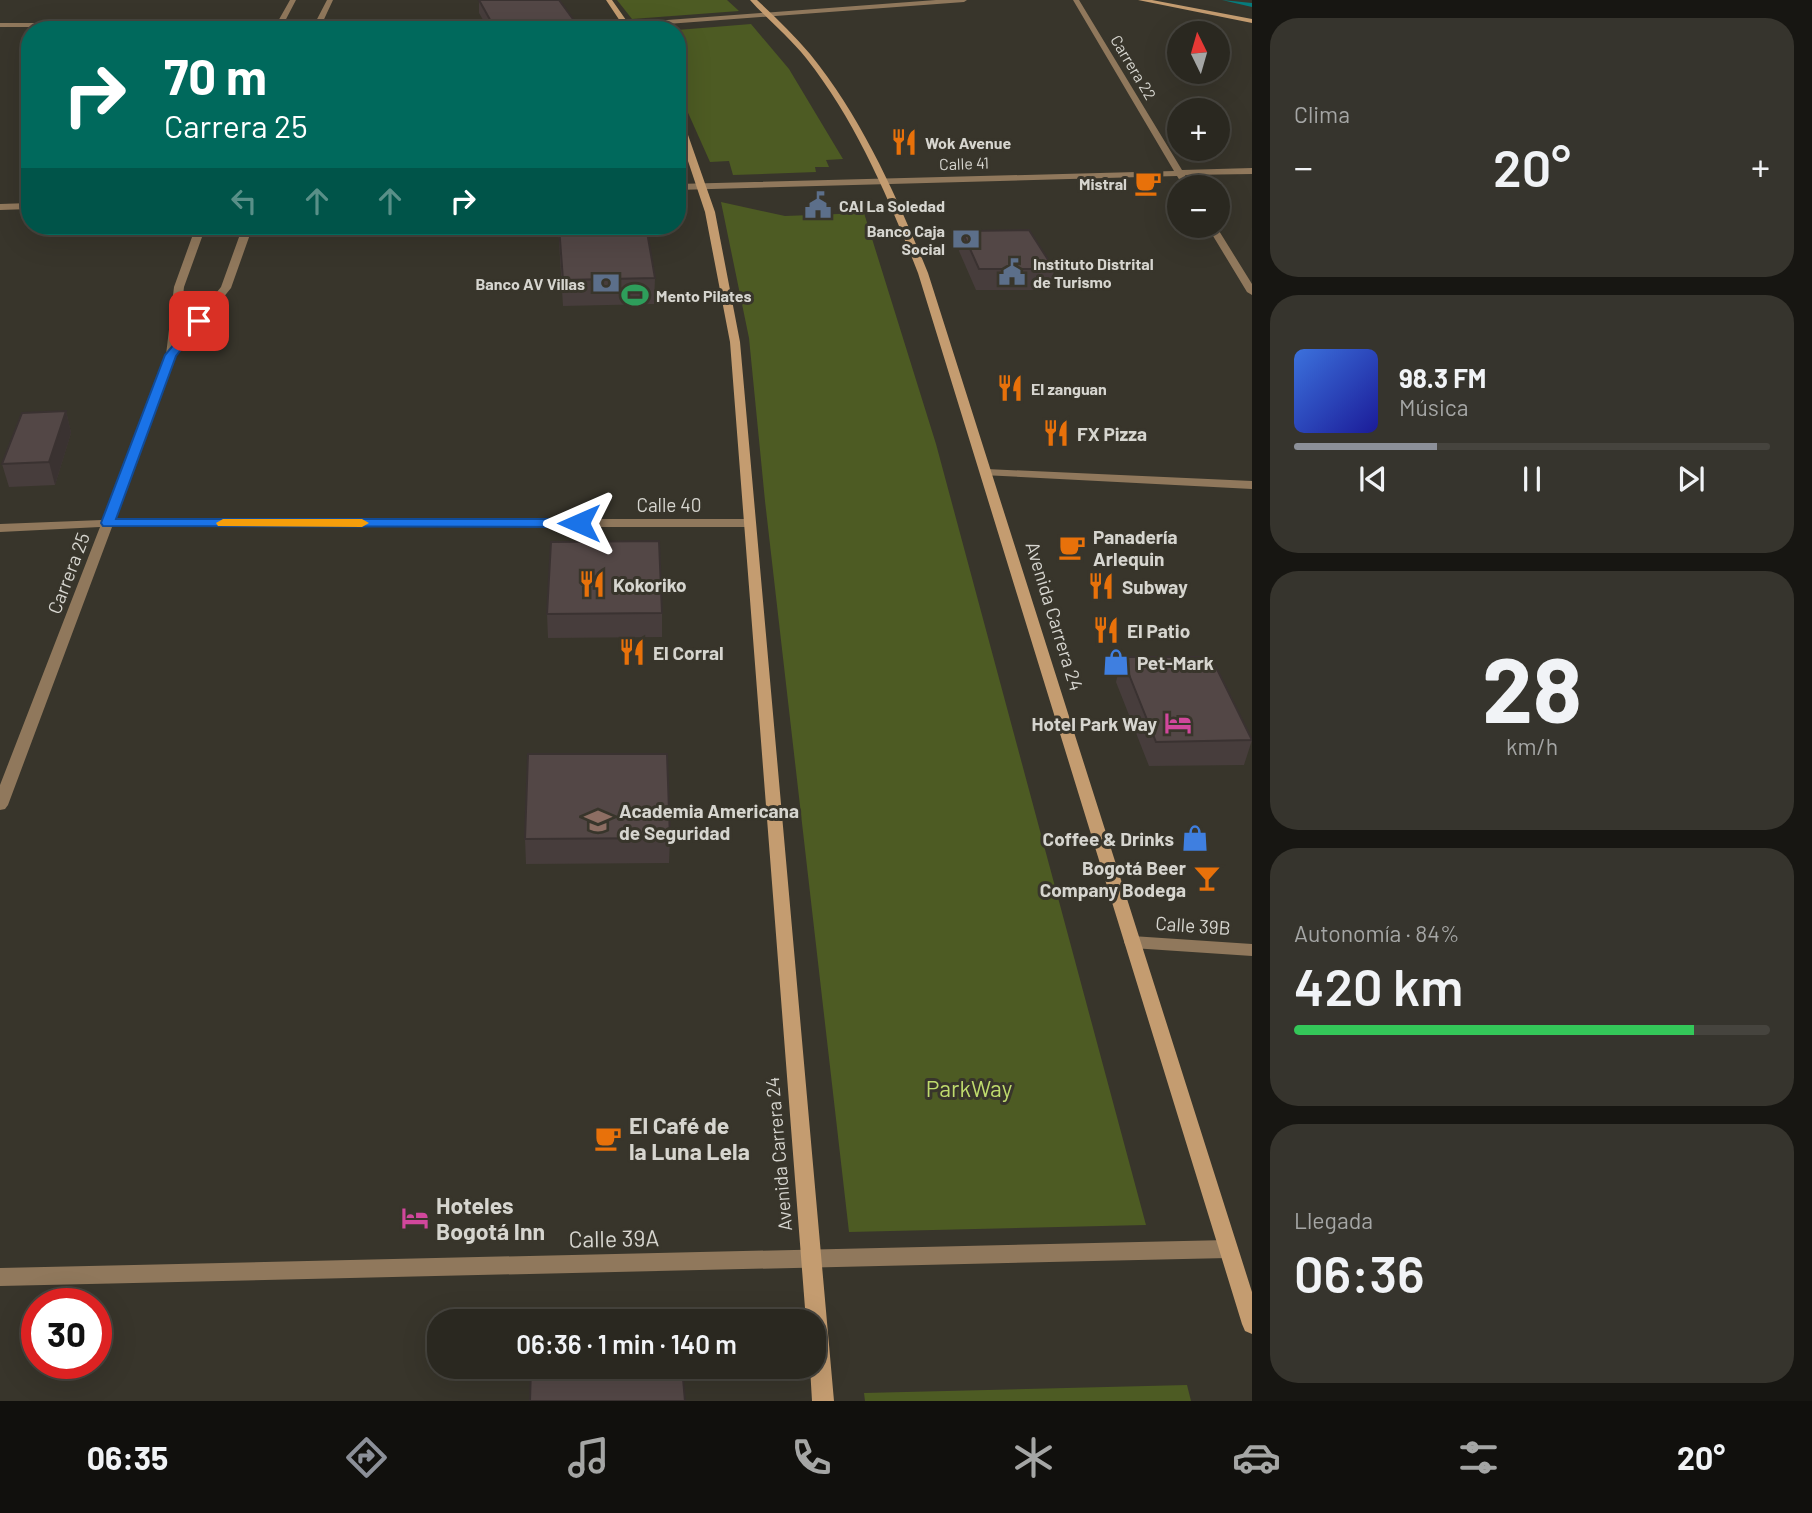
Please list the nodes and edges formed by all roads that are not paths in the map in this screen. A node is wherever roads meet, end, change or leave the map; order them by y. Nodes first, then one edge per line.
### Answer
1 (293, 0) edge
2 (330, 0) edge
3 (609, 0) edge
4 (753, 0) edge
5 (964, 0) edge
6 (1076, 0) edge
7 (1141, 0) edge
8 (768, 15) junction
9 (281, 21) edge
10 (319, 21) edge
11 (624, 21) edge
12 (1252, 21) edge
13 (686, 23) edge
14 (0, 25) edge
15 (21, 25) edge
16 (686, 142) edge
17 (1252, 171) edge
18 (1179, 173) junction
19 (884, 181) junction
20 (701, 186) junction
21 (686, 187) edge
22 (21, 206) edge
23 (0, 207) edge
24 (198, 235) edge
25 (245, 235) edge
26 (1219, 238) edge
27 (1252, 292) edge
28 (171, 355) junction
29 (986, 473) junction
30 (1252, 485) edge
31 (108, 523) junction
32 (750, 523) junction
33 (0, 528) edge
34 (0, 804) edge
35 (1132, 942) junction
36 (1252, 950) edge
37 (1228, 1249) junction
38 (809, 1258) junction
39 (0, 1277) edge
40 (1252, 1324) edge
41 (823, 1401) edge

1 - 9 street
2 - 10 street
3 - 11 main road
4 - 8 main road, Avenida Carrera 24
5 - 8 street
6 - 18 street, Carrera 22
7 - 12 main road
8 - 13 street
8 - 19 main road, Avenida Carrera 24
14 - 15 street
16 - 20 main road, Avenida Carrera 24
17 - 18 street, Calle 41
18 - 19 street, Calle 41
19 - 20 street, Calle 41
19 - 29 main road, Avenida Carrera 24
20 - 21 street, Calle 41
20 - 32 main road, Avenida Carrera 24
22 - 23 street
24 - 28 street, Carrera 25
25 - 28 street, Carrera 25
26 - 27 street
28 - 31 street, Carrera 25
29 - 30 street
29 - 35 main road, Avenida Carrera 24
31 - 32 street, Calle 40
31 - 33 street, Calle 40
31 - 34 street, Carrera 25
32 - 38 main road, Avenida Carrera 24
35 - 36 street, Calle 39B
35 - 37 main road, Avenida Carrera 24
37 - 38 street, Calle 39A
37 - 40 main road, Avenida Carrera 24
38 - 39 street, Calle 39A
38 - 41 main road, Avenida Carrera 24

